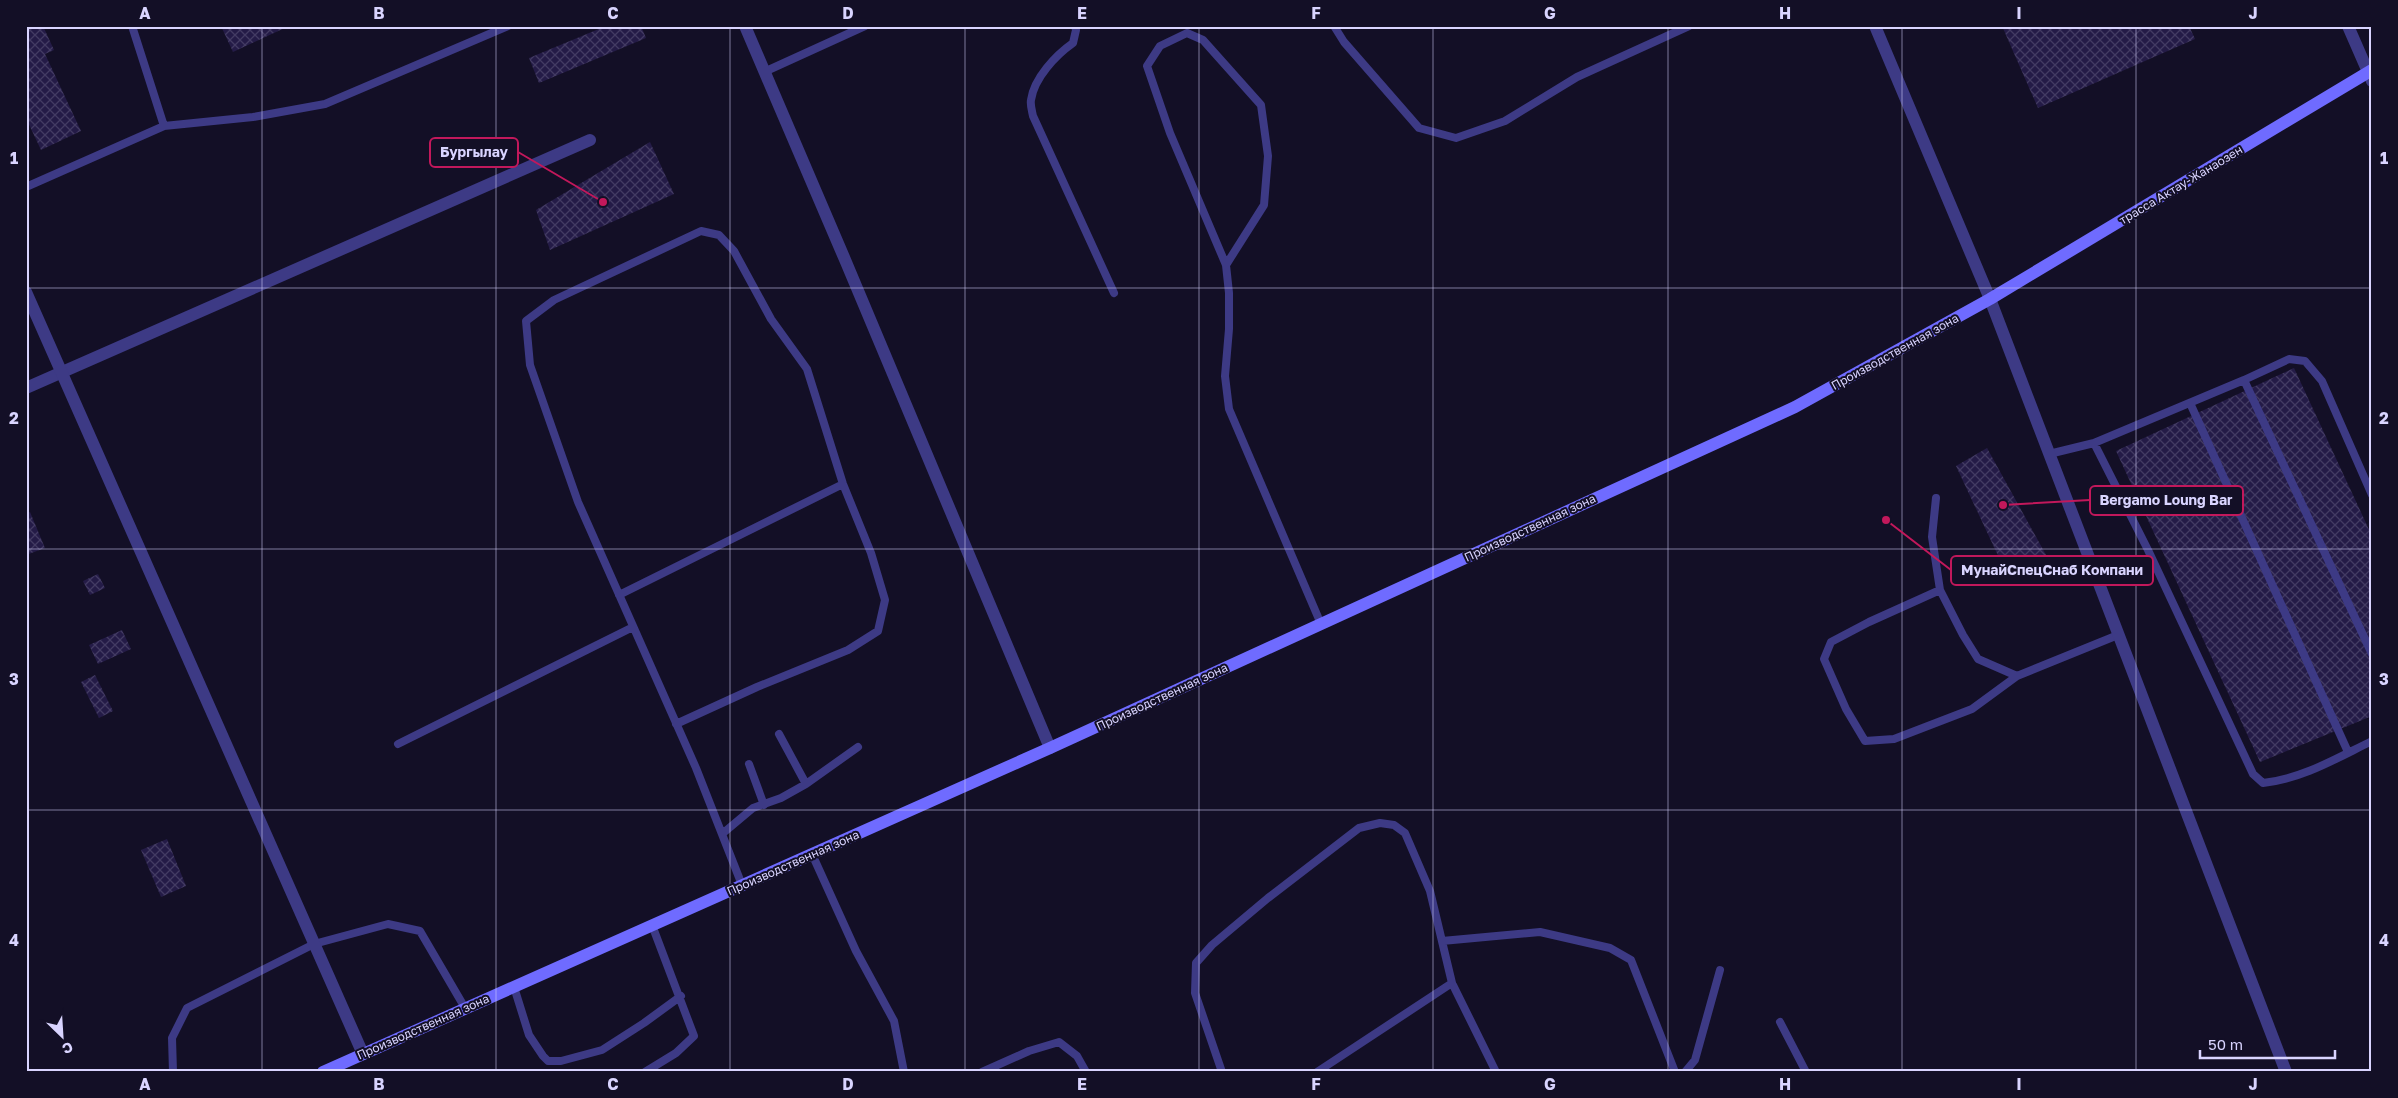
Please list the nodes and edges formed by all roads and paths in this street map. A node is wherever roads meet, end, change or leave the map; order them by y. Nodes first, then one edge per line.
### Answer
1 (132, 26) edge
2 (508, 26) edge
3 (745, 26) edge
4 (865, 26) edge
5 (1075, 26) edge
6 (1334, 26) edge
7 (1689, 26) edge
8 (2348, 26) edge
9 (1878, 27) edge
10 (764, 72) junction
11 (2371, 75) edge
12 (164, 126) junction
13 (590, 140) dead end
14 (26, 188) edge
15 (1226, 265) junction
16 (26, 292) edge
17 (1114, 293) dead end
18 (1990, 300) junction
19 (62, 373) junction
20 (2244, 380) junction
21 (26, 388) edge
22 (2190, 404) junction
23 (2094, 443) junction
24 (2050, 454) junction
25 (843, 484) junction
26 (2372, 495) edge
27 (1936, 498) dead end
28 (1940, 590) junction
29 (619, 595) junction
30 (1321, 624) junction
31 (633, 627) junction
32 (2118, 635) junction
33 (2372, 654) edge
34 (2016, 676) junction
35 (676, 724) junction
36 (779, 734) dead end
37 (2372, 741) edge
38 (398, 744) dead end
39 (858, 747) dead end
40 (1050, 748) junction
41 (2348, 752) junction
42 (748, 764) dead end
43 (806, 784) junction
44 (764, 804) junction
45 (722, 834) junction
46 (812, 854) junction
47 (742, 885) junction
48 (652, 925) junction
49 (1442, 941) junction
50 (314, 944) junction
51 (1720, 970) dead end
52 (1452, 983) junction
53 (514, 987) junction
54 (680, 996) junction
55 (466, 1008) junction
56 (1780, 1022) dead end
57 (363, 1054) junction
58 (173, 1072) edge
59 (323, 1072) edge
60 (645, 1072) edge
61 (904, 1072) edge
62 (982, 1072) edge
63 (1086, 1072) edge
64 (1222, 1072) edge
65 (1317, 1072) edge
66 (1496, 1072) edge
67 (1675, 1072) edge
68 (1685, 1072) edge
69 (1806, 1072) edge
70 (2286, 1072) edge

1 - 12 lane
2 - 12 lane
3 - 10 street
4 - 10 lane
5 - 17 lane
6 - 7 lane
8 - 11 street
9 - 18 street
10 - 40 street
11 - 18 main road, трасса Актау-Жанаозен
12 - 14 lane
13 - 19 street
15 - 15 lane
15 - 30 lane
16 - 19 street
18 - 24 street
18 - 30 main road, Производственная зона
19 - 21 street
19 - 50 street
20 - 22 lane
20 - 26 lane
20 - 33 lane
22 - 23 lane
22 - 41 lane
23 - 24 lane
23 - 41 lane
24 - 32 street
25 - 29 lane
25 - 29 lane
25 - 35 lane
27 - 28 lane
28 - 34 lane
28 - 34 lane
29 - 31 lane
30 - 40 main road, Производственная зона
31 - 35 lane
31 - 38 lane
32 - 34 lane
32 - 70 street
35 - 45 lane
36 - 43 lane
37 - 41 lane
39 - 43 lane
40 - 46 main road, Производственная зона
42 - 44 lane
43 - 44 lane
44 - 45 lane
45 - 47 lane
46 - 47 main road, Производственная зона
46 - 61 lane
47 - 48 main road, Производственная зона
48 - 53 main road, Производственная зона
48 - 54 lane
49 - 52 lane
49 - 64 lane
49 - 67 lane
50 - 55 lane
50 - 57 street
50 - 58 lane
51 - 68 lane
52 - 65 lane
52 - 66 lane
53 - 54 lane
53 - 55 main road, Производственная зона
54 - 60 lane
55 - 57 main road, Производственная зона
56 - 69 lane
57 - 59 main road, Производственная зона
62 - 63 lane

